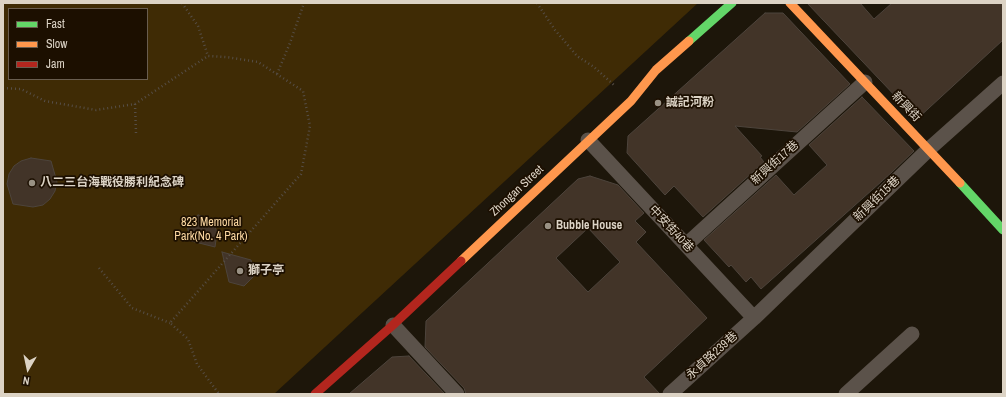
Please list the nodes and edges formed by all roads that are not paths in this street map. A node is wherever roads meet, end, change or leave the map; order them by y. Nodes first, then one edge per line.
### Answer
1 (732, 3) edge
2 (790, 3) edge
3 (865, 82) junction
4 (1003, 84) edge
5 (588, 140) junction
6 (929, 149) junction
7 (1003, 230) edge
8 (686, 245) junction
9 (754, 318) junction
10 (393, 325) junction
11 (912, 334) dead end
12 (314, 394) edge
13 (458, 394) edge
14 (670, 394) edge
15 (846, 394) edge

1 - 5 street, Zhongan Street
2 - 3 street, 新興街
3 - 6 street, 新興街
3 - 8 lane, 新興街17巷
4 - 6 lane, 新興街15巷
5 - 8 lane, 中安街40巷
5 - 10 street, Zhongan Street
6 - 7 street, 新興街
6 - 9 lane, 新興街15巷
8 - 9 lane, 中安街40巷
9 - 14 lane, 永貞路239巷
10 - 12 street, Zhongan Street
10 - 13 lane
11 - 15 lane

